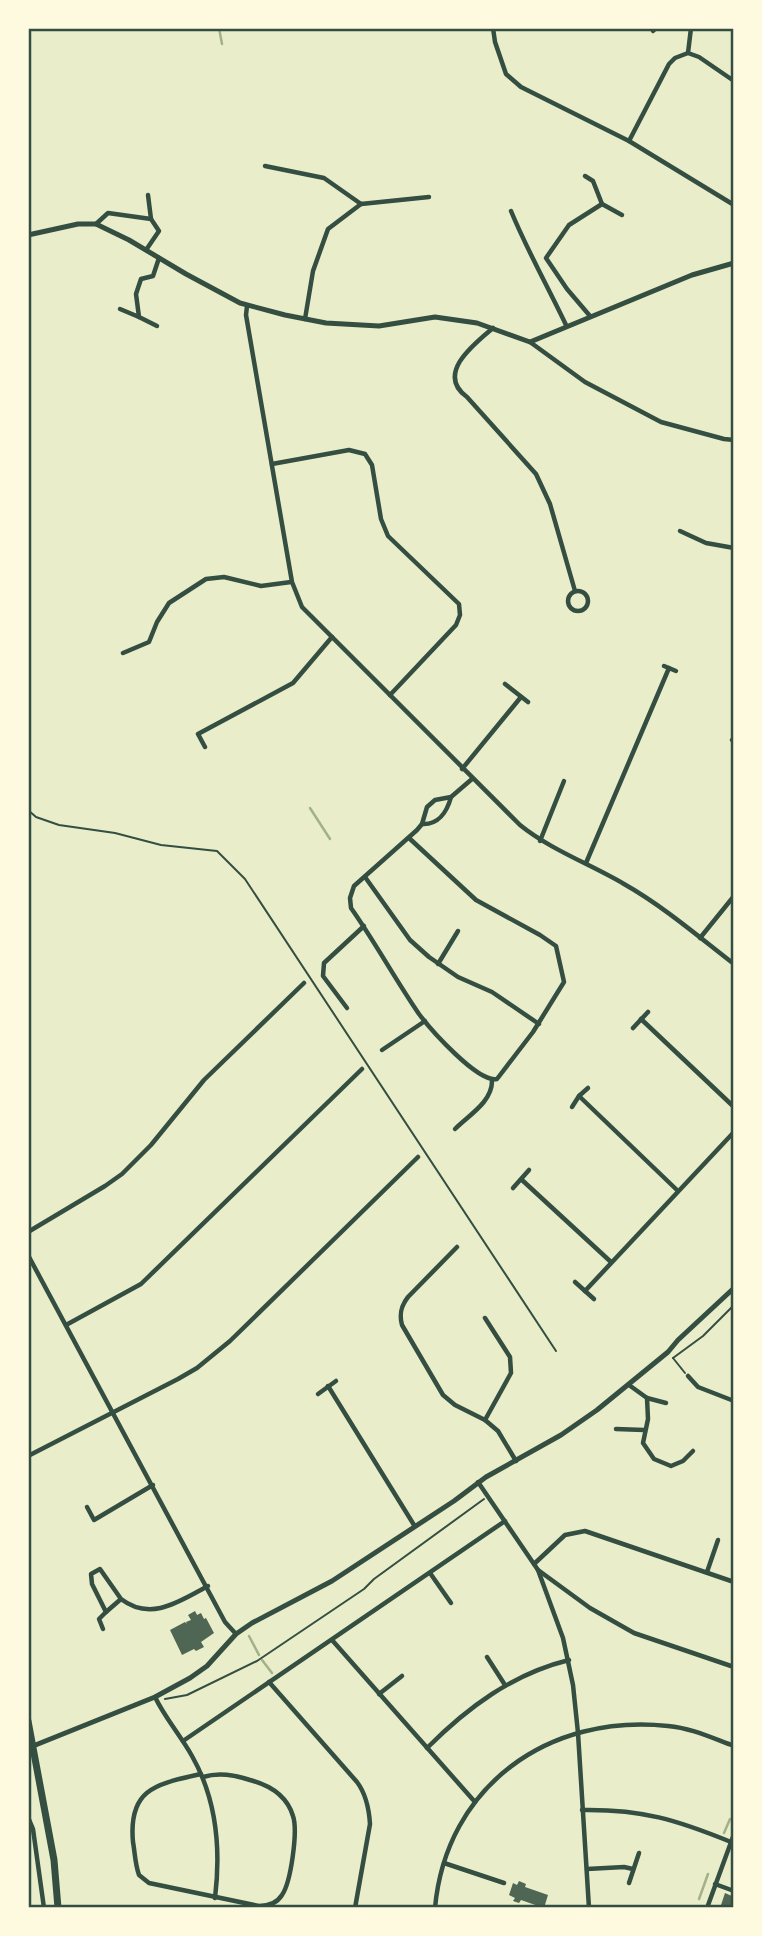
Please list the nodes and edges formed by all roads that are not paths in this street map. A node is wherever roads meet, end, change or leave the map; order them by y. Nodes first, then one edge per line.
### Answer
1 (493, 28) edge
2 (691, 28) edge
3 (688, 53) junction
4 (734, 81) edge
5 (629, 141) junction
6 (265, 166) dead end
7 (584, 176) dead end
8 (148, 195) dead end
9 (429, 197) dead end
10 (360, 204) junction
11 (602, 204) junction
12 (734, 205) edge
13 (510, 211) dead end
14 (622, 215) dead end
15 (152, 219) junction
16 (96, 224) junction
17 (28, 236) edge
18 (146, 250) junction
19 (159, 258) junction
20 (734, 263) edge
21 (247, 306) junction
22 (120, 309) dead end
23 (590, 316) junction
24 (139, 317) junction
25 (305, 319) junction
26 (566, 325) junction
27 (157, 326) dead end
28 (493, 328) junction
29 (530, 342) junction
30 (734, 440) edge
31 (272, 464) junction
32 (680, 531) dead end
33 (734, 548) edge
34 (292, 582) junction
35 (575, 592) junction
36 (332, 637) junction
37 (124, 653) dead end
38 (676, 671) dead end
39 (505, 684) dead end
40 (390, 695) junction
41 (521, 697) junction
42 (528, 702) dead end
43 (205, 747) dead end
44 (462, 769) junction
45 (472, 779) junction
46 (564, 781) dead end
47 (451, 797) junction
48 (422, 824) junction
49 (409, 838) junction
50 (540, 841) junction
51 (586, 863) junction
52 (365, 877) junction
53 (734, 896) edge
54 (364, 926) junction
55 (457, 931) dead end
56 (700, 937) junction
57 (438, 964) junction
58 (734, 964) edge
59 (304, 982) dead end
60 (347, 1007) dead end
61 (648, 1012) dead end
62 (641, 1019) junction
63 (425, 1021) junction
64 (539, 1024) junction
65 (633, 1028) dead end
66 (382, 1050) dead end
67 (362, 1069) dead end
68 (492, 1081) junction
69 (589, 1088) dead end
70 (579, 1096) junction
71 (572, 1107) dead end
72 (734, 1107) edge
73 (455, 1129) dead end
74 (734, 1132) edge
75 (418, 1157) dead end
76 (529, 1170) dead end
77 (522, 1180) junction
78 (513, 1188) dead end
79 (678, 1191) junction
80 (28, 1232) edge
81 (457, 1247) dead end
82 (28, 1255) edge
83 (611, 1262) junction
84 (575, 1282) dead end
85 (734, 1289) edge
86 (584, 1291) junction
87 (594, 1299) dead end
88 (485, 1318) dead end
89 (66, 1325) junction
90 (688, 1376) road end
91 (336, 1381) dead end
92 (629, 1385) junction
93 (328, 1386) junction
94 (318, 1394) dead end
95 (647, 1398) junction
96 (734, 1401) edge
97 (666, 1403) dead end
98 (114, 1414) junction
99 (485, 1420) junction
100 (616, 1429) dead end
101 (644, 1430) junction
102 (693, 1451) dead end
103 (28, 1456) edge
104 (516, 1461) junction
105 (478, 1482) junction
106 (153, 1485) junction
107 (87, 1507) dead end
108 (505, 1521) junction
109 (414, 1525) junction
110 (718, 1540) dead end
111 (534, 1563) junction
112 (538, 1570) junction
113 (707, 1572) junction
114 (430, 1573) junction
115 (734, 1582) edge
116 (208, 1586) junction
117 (121, 1599) junction
118 (451, 1603) dead end
119 (106, 1612) junction
120 (103, 1629) dead end
121 (236, 1634) junction
122 (332, 1640) junction
123 (487, 1657) dead end
124 (569, 1661) junction
125 (734, 1667) edge
126 (402, 1676) dead end
127 (269, 1682) junction
128 (505, 1685) junction
129 (379, 1694) junction
130 (155, 1697) junction
131 (28, 1721) edge
132 (578, 1733) junction
133 (183, 1741) junction
134 (734, 1746) edge
135 (31, 1747) edge
136 (427, 1748) junction
137 (202, 1775) junction
138 (475, 1802) junction
139 (582, 1810) junction
140 (28, 1817) edge
141 (734, 1834) edge
142 (731, 1842) junction
143 (639, 1853) dead end
144 (444, 1863) junction
145 (587, 1869) junction
146 (633, 1869) junction
147 (504, 1883) dead end
148 (629, 1883) dead end
149 (715, 1884) junction
150 (734, 1891) edge
151 (215, 1898) junction
152 (44, 1908) edge
153 (58, 1908) edge
154 (355, 1908) edge
155 (435, 1908) edge
156 (589, 1908) edge
157 (707, 1908) edge

1 - 5 street
2 - 3 street
3 - 4 street
3 - 5 street
5 - 12 street
6 - 10 street
7 - 11 street
8 - 15 street
9 - 10 street
10 - 25 street
11 - 14 street
11 - 23 street
13 - 26 street
15 - 16 street
15 - 18 street
16 - 17 street
16 - 18 street
18 - 19 street
19 - 21 street
19 - 24 street
20 - 23 street
21 - 25 street
21 - 31 street
22 - 24 street
23 - 26 street
24 - 27 street
25 - 28 street
26 - 29 street
28 - 29 street
28 - 35 street
29 - 30 street
31 - 34 street
31 - 40 street
32 - 33 street
34 - 36 street
34 - 37 street
35 - 35 street
36 - 40 street
36 - 43 street
38 - 51 street
39 - 41 street
40 - 44 street
41 - 42 street
41 - 44 street
44 - 45 street
45 - 47 street
45 - 50 street
46 - 50 street
47 - 48 street
47 - 48 street
48 - 49 street
49 - 52 street
49 - 64 street
50 - 51 street
51 - 56 street
52 - 54 street
52 - 57 street
53 - 56 street
54 - 60 street
54 - 63 street
55 - 57 street
56 - 58 street
57 - 64 street
59 - 80 street
61 - 62 street
62 - 65 street
62 - 72 street
63 - 66 street
63 - 68 street
64 - 68 street
67 - 89 street
68 - 73 street
69 - 70 street
70 - 71 street
70 - 79 street
74 - 79 street
75 - 98 street
76 - 77 street
77 - 78 street
77 - 83 street
79 - 83 street
81 - 99 street
82 - 89 street
83 - 86 street
84 - 86 street
85 - 92 street
86 - 87 street
88 - 99 street
89 - 98 street
90 - 96 street
91 - 93 street
92 - 95 street
92 - 104 street
93 - 94 street
93 - 109 street
95 - 97 street
95 - 101 street
98 - 103 street
98 - 106 street
99 - 104 street
100 - 101 street
101 - 102 street
104 - 105 street
105 - 108 street
105 - 109 street
106 - 107 street
106 - 116 street
108 - 111 street
108 - 114 street
109 - 121 street
110 - 113 street
111 - 112 street
111 - 113 street
112 - 124 street
112 - 125 street
113 - 115 street
114 - 118 street
114 - 122 street
116 - 117 street
116 - 121 street
117 - 119 street
117 - 119 street
119 - 120 street
121 - 130 street
122 - 127 street
122 - 129 street
123 - 128 street
124 - 128 street
124 - 132 street
126 - 129 street
127 - 133 street
127 - 154 street
128 - 136 street
129 - 136 street
130 - 133 street
130 - 135 street
131 - 135 main road
132 - 134 street
132 - 138 street
132 - 139 street
133 - 137 street
135 - 153 main road
136 - 138 street
137 - 151 street
137 - 151 street
137 - 151 street
138 - 144 street
139 - 142 street
139 - 145 street
140 - 152 street
141 - 142 street
142 - 149 street
143 - 146 street
144 - 147 street
144 - 155 street
145 - 146 street
145 - 156 street
146 - 148 street
149 - 150 street
149 - 157 street

